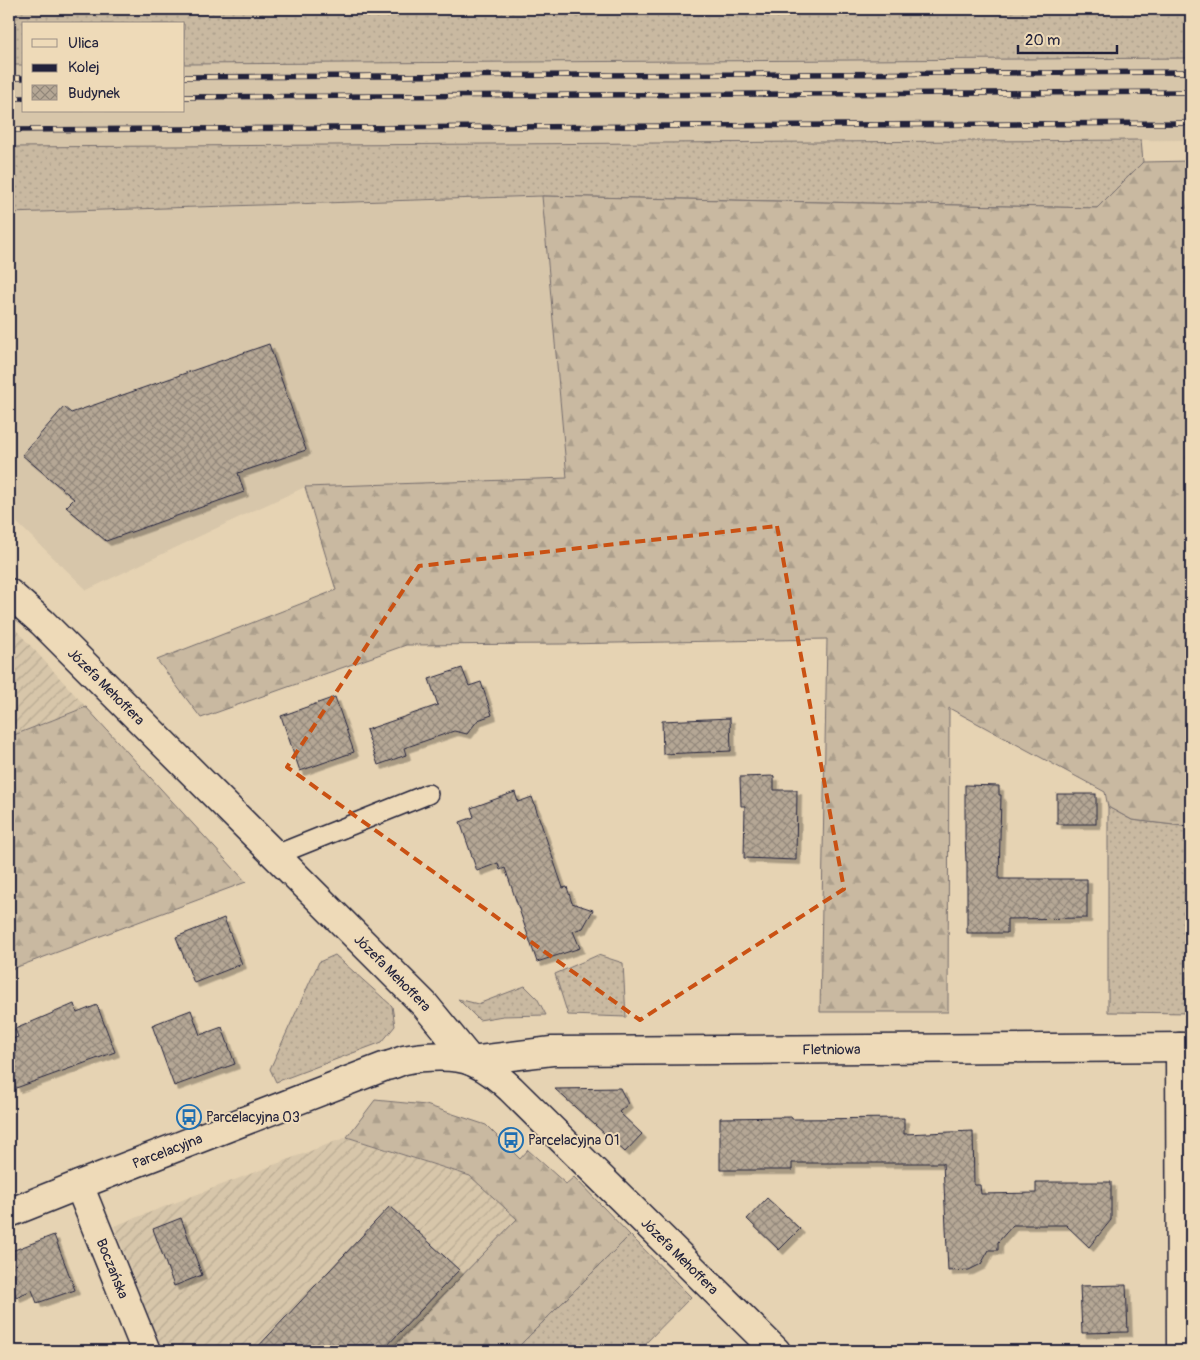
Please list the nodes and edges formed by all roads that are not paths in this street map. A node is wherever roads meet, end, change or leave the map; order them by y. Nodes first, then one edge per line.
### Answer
1 (9, 593) edge
2 (428, 794) dead end
3 (276, 855) junction
4 (1185, 1047) edge
5 (472, 1061) junction
6 (79, 1185) junction
7 (9, 1213) edge
8 (146, 1351) edge
9 (776, 1351) edge
10 (1181, 1351) edge

1 - 3 street, Józefa Mehoffera
2 - 3 lane
3 - 5 street, Józefa Mehoffera
4 - 5 street, Fletniowa
4 - 10 street
5 - 6 street, Parcelacyjna
5 - 9 street, Józefa Mehoffera
6 - 7 street, Parcelacyjna
6 - 8 street, Boczańska

